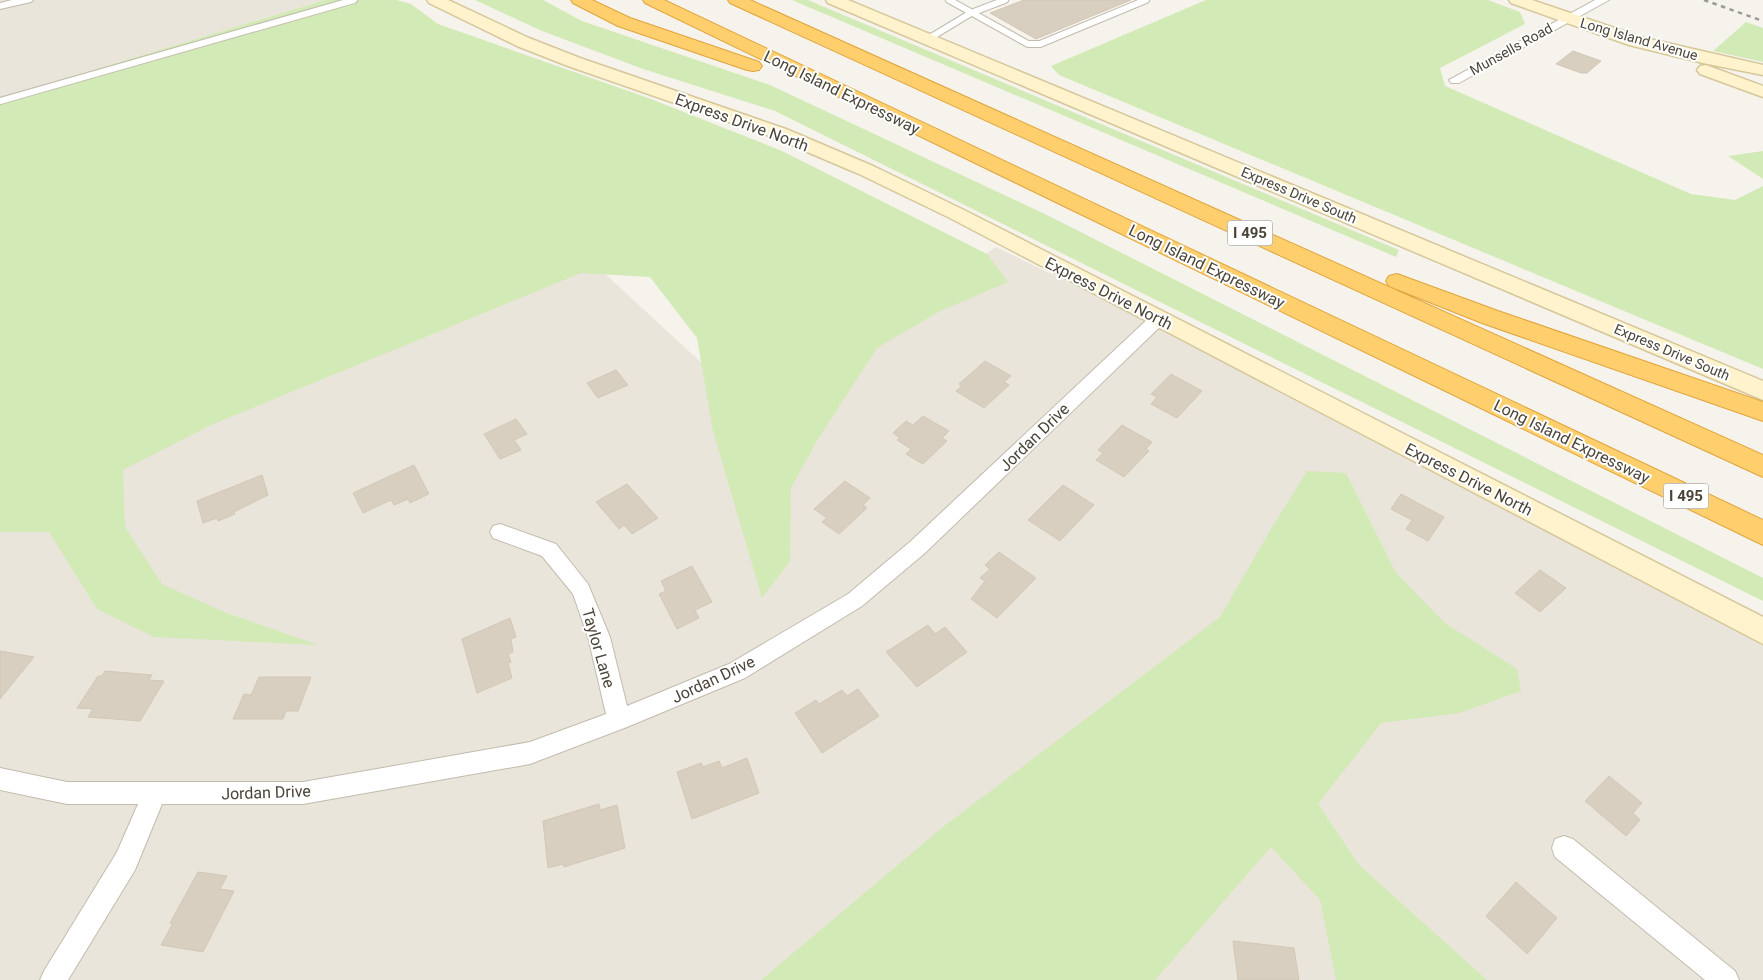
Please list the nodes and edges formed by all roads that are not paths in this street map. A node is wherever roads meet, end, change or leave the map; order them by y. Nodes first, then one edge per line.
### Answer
1 (27, 0) edge
2 (354, 0) edge
3 (435, 0) edge
4 (579, 0) edge
5 (651, 0) edge
6 (736, 0) edge
7 (834, 0) edge
8 (949, 0) edge
9 (1005, 0) edge
10 (1146, 0) edge
11 (1516, 0) edge
12 (1603, 0) edge
13 (0, 6) edge
14 (972, 13) junction
15 (1567, 18) junction
16 (928, 39) junction
17 (1703, 58) junction
18 (1763, 70) edge
19 (1712, 73) junction
20 (1455, 80) dead end
21 (1763, 92) edge
22 (0, 101) edge
23 (979, 110) junction
24 (915, 127) junction
25 (1158, 319) junction
26 (1763, 391) edge
27 (1763, 412) edge
28 (1609, 459) junction
29 (1763, 467) edge
30 (500, 532) dead end
31 (1763, 533) edge
32 (1763, 543) edge
33 (1763, 631) edge
34 (619, 720) junction
35 (0, 779) edge
36 (155, 793) junction
37 (1564, 848) dead end
38 (54, 980) edge
39 (1726, 980) edge

1 - 13 street
2 - 22 lane
3 - 25 main road, Express Drive North
4 - 24 highway
5 - 24 highway, Long Island Expressway / I 495
6 - 23 highway, I 495
7 - 16 main road, Express Drive South
8 - 14 lane
9 - 14 lane
10 - 14 lane
11 - 15 main road, Long Island Avenue
12 - 15 street, Munsells Road
14 - 16 lane
15 - 17 main road, Long Island Avenue
15 - 19 main road
15 - 20 street, Munsells Road
16 - 26 main road, Express Drive South
17 - 18 main road, Long Island Avenue
17 - 19 main road
19 - 21 main road
23 - 27 highway
23 - 29 highway, I 495
24 - 28 highway, Long Island Expressway / I 495
25 - 33 main road, Express Drive North
25 - 34 street, Jordan Drive
28 - 31 highway, Long Island Expressway / I 495
28 - 32 highway
30 - 34 street, Taylor Lane
34 - 36 street, Jordan Drive
35 - 36 street, Jordan Drive
36 - 38 street
37 - 39 street

